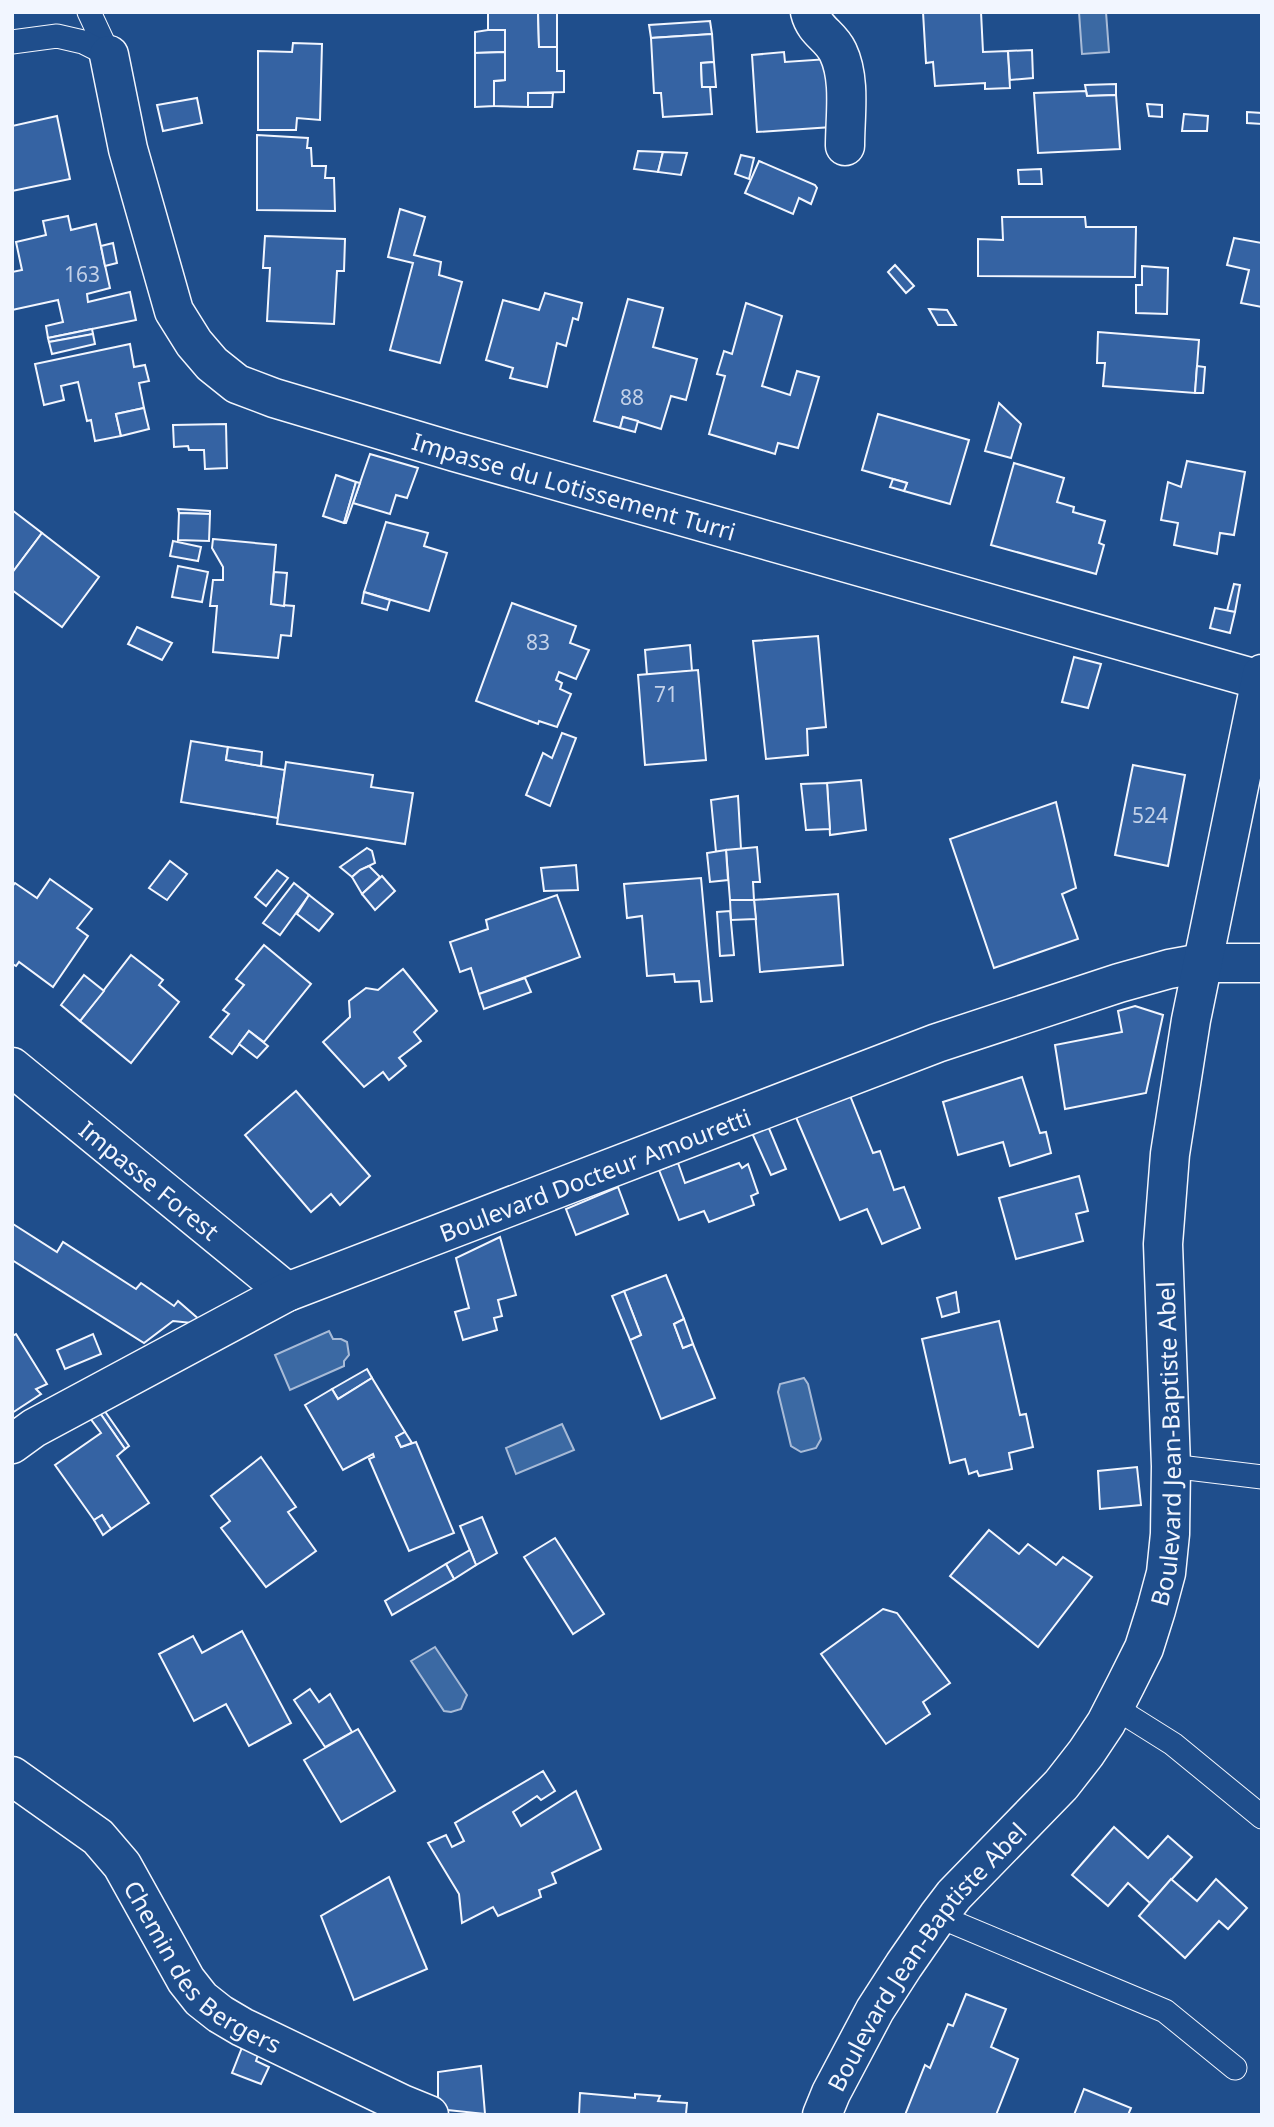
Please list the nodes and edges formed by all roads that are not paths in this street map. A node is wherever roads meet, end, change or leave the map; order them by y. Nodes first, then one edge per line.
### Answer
1 (89, 12) edge
2 (810, 12) edge
3 (12, 43) edge
4 (109, 55) junction
5 (845, 146) dead end
6 (1261, 677) edge
7 (1202, 963) junction
8 (1262, 963) edge
9 (12, 1067) edge
10 (287, 1292) junction
11 (12, 1444) edge
12 (1171, 1466) junction
13 (1262, 1477) edge
14 (1114, 1707) junction
15 (12, 1776) edge
16 (1262, 1817) edge
17 (938, 1916) junction
18 (1235, 2068) dead end
19 (429, 2115) edge
20 (822, 2115) edge

1 - 4 lane
2 - 5 street
3 - 4 lane
4 - 6 street, Impasse du Lotissement Turri
6 - 7 street, Boulevard Jean-Baptiste Abel
7 - 8 street, Boulevard Docteur Amouretti
7 - 10 street, Boulevard Docteur Amouretti
7 - 12 street, Boulevard Jean-Baptiste Abel
9 - 10 street, Impasse Forest
10 - 11 street, Boulevard Docteur Amouretti
12 - 13 lane
12 - 14 street, Boulevard Jean-Baptiste Abel
14 - 16 lane
14 - 17 street, Boulevard Jean-Baptiste Abel
15 - 19 street, Chemin des Bergers
17 - 18 lane
17 - 20 street, Boulevard Jean-Baptiste Abel

